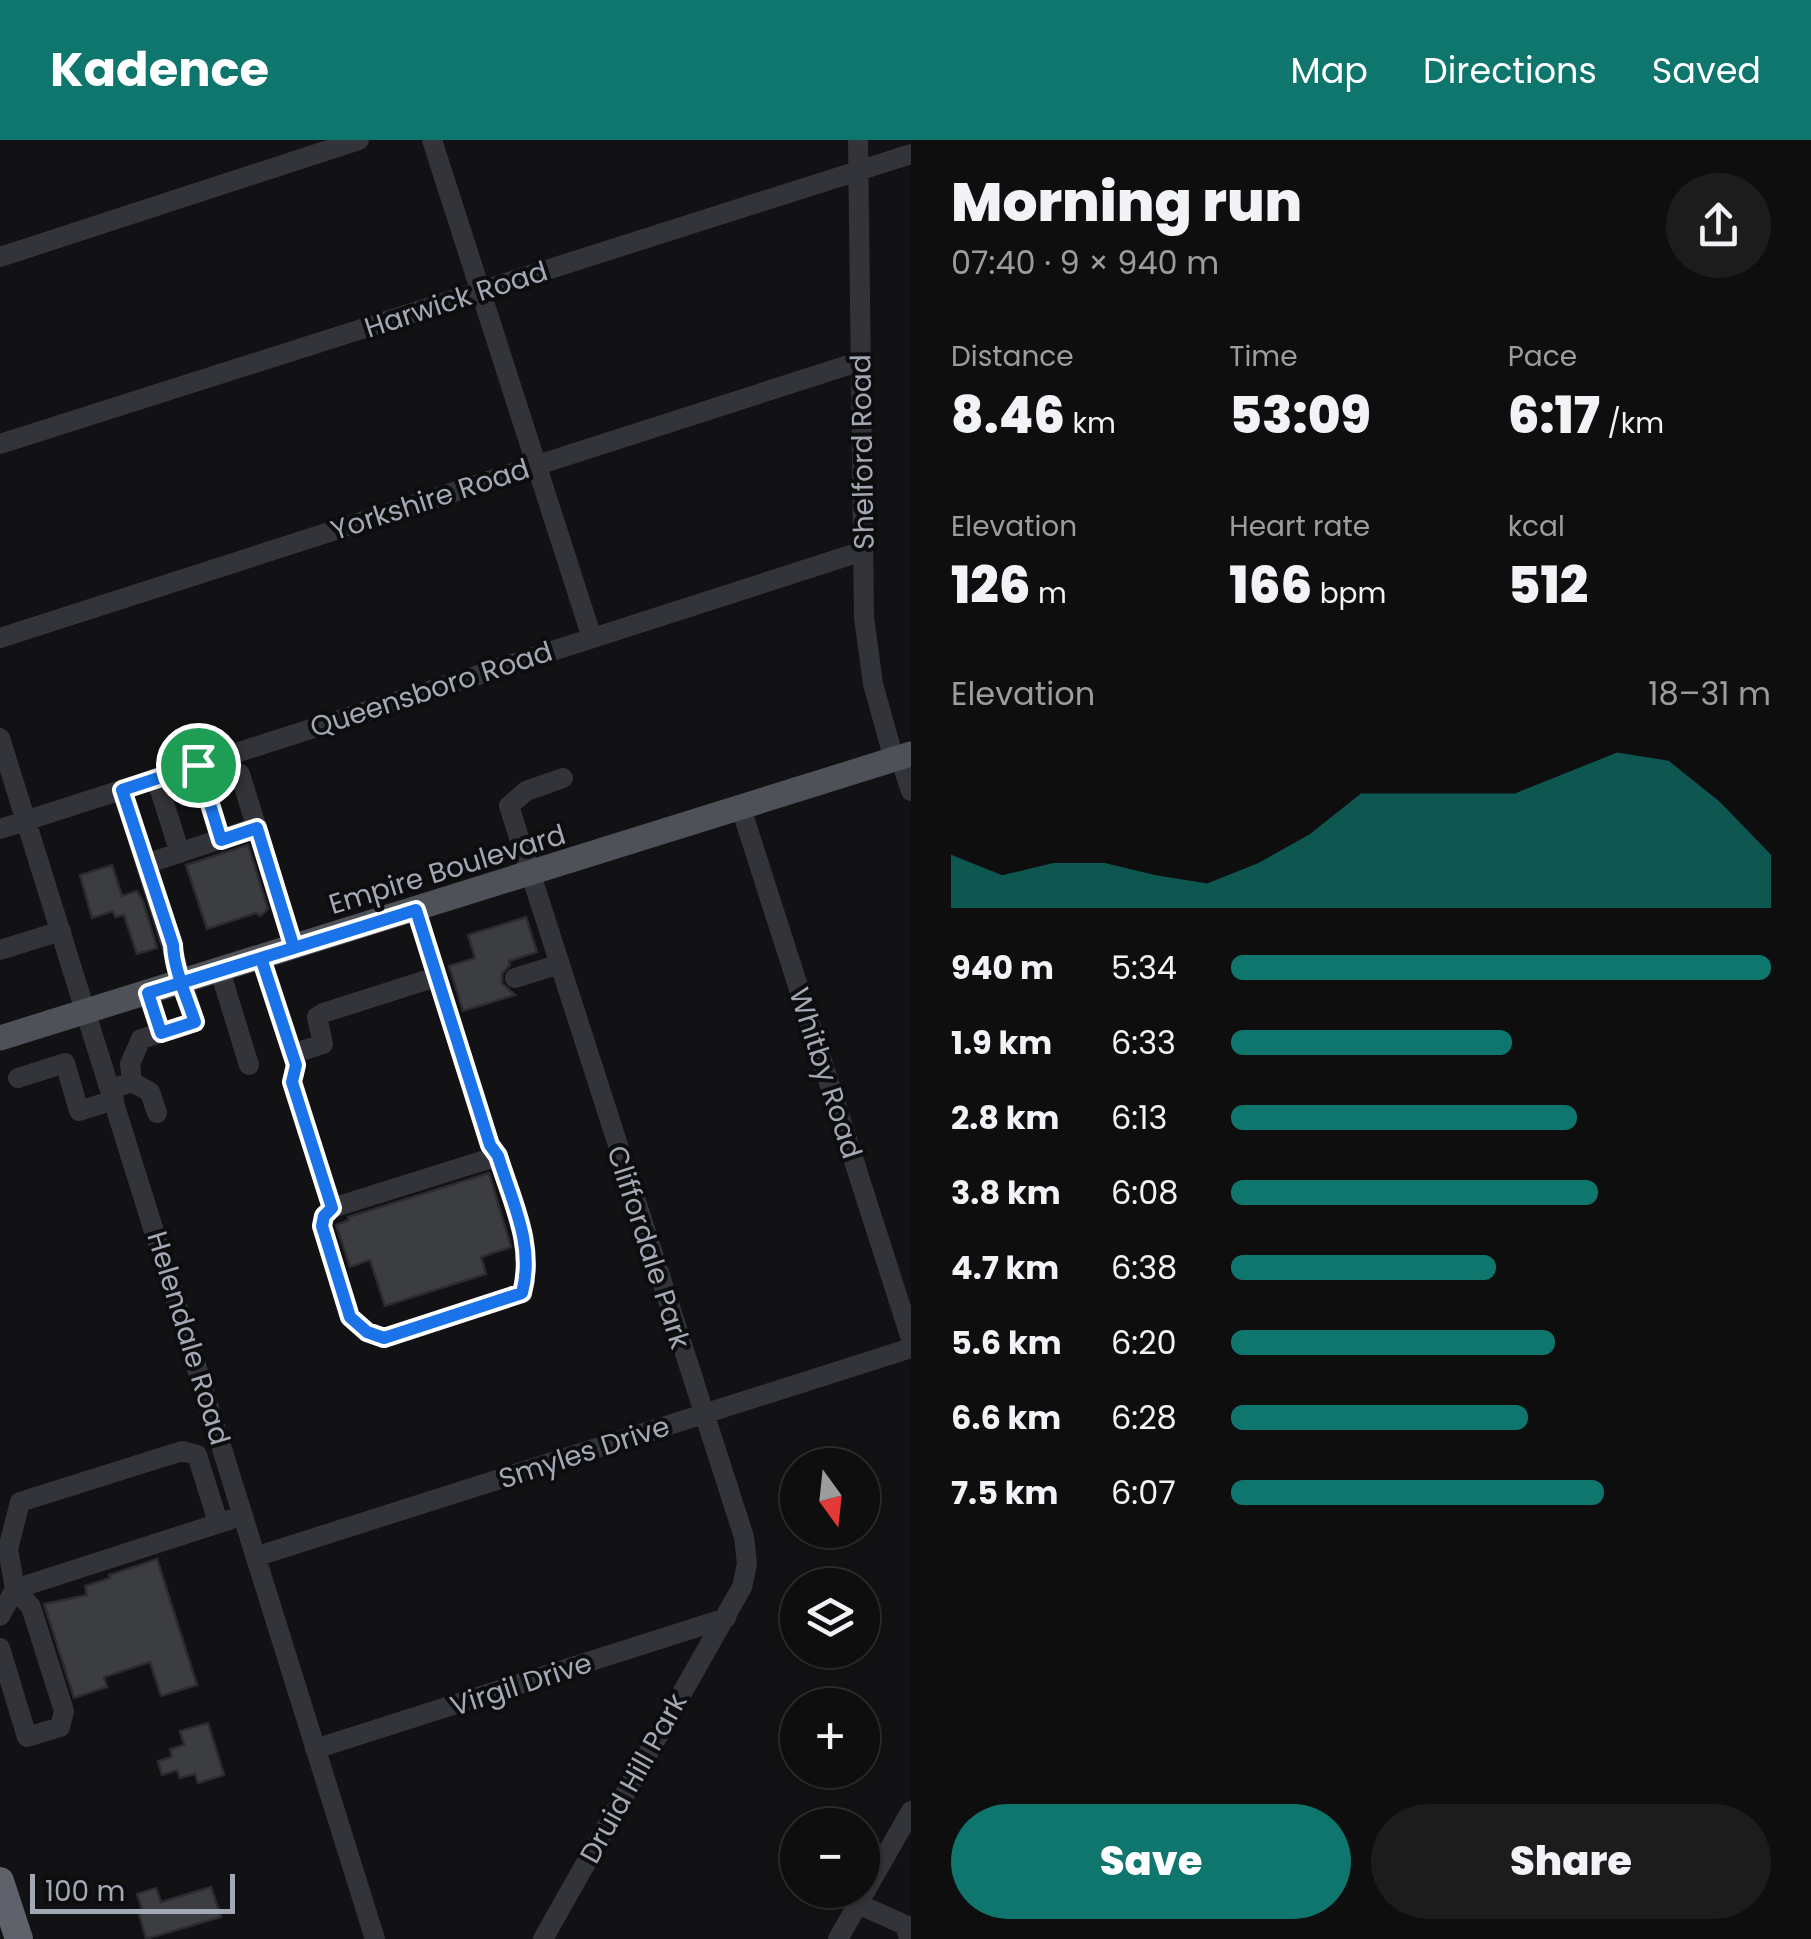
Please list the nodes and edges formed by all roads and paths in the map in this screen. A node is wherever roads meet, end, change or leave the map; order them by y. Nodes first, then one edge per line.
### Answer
1 (359, 140) edge
2 (432, 140) edge
3 (858, 140) edge
4 (911, 154) edge
5 (858, 171) junction
6 (0, 257) edge
7 (481, 291) junction
8 (860, 361) junction
9 (0, 444) edge
10 (536, 465) junction
11 (863, 551) junction
12 (0, 638) edge
13 (592, 638) junction
14 (0, 738) edge
15 (902, 757) edge
16 (198, 765) junction
17 (240, 774) dead end
18 (156, 778) junction
19 (563, 778) dead end
20 (122, 790) junction
21 (911, 791) edge
22 (741, 808) junction
23 (26, 820) junction
24 (0, 828) edge
25 (257, 828) junction
26 (221, 840) junction
27 (180, 853) junction
28 (146, 864) junction
29 (532, 874) junction
30 (416, 910) junction
31 (61, 931) junction
32 (294, 948) junction
33 (0, 950) edge
34 (261, 958) junction
35 (560, 964) junction
36 (220, 971) junction
37 (436, 977) junction
38 (514, 978) dead end
39 (182, 982) junction
40 (148, 993) junction
41 (87, 1012) junction
42 (161, 1033) junction
43 (0, 1038) edge
44 (292, 1054) junction
45 (249, 1065) dead end
46 (18, 1078) dead end
47 (132, 1082) junction
48 (112, 1094) junction
49 (157, 1113) dead end
50 (498, 1156) junction
51 (332, 1208) junction
52 (911, 1340) edge
53 (911, 1348) edge
54 (702, 1414) junction
55 (245, 1517) junction
56 (218, 1522) junction
57 (258, 1556) junction
58 (15, 1590) junction
59 (0, 1616) edge
60 (726, 1618) junction
61 (0, 1648) edge
62 (315, 1749) junction
63 (911, 1811) edge
64 (880, 1865) edge
65 (0, 1881) edge
66 (856, 1908) edge
67 (867, 1908) edge
68 (20, 1939) edge
69 (375, 1939) edge
70 (543, 1939) edge
71 (838, 1939) edge
72 (909, 1939) edge

1 - 6 street
2 - 7 street
3 - 5 street, Shelford Road
4 - 5 street, Harwick Road
5 - 7 street, Harwick Road
5 - 8 street, Shelford Road
7 - 9 street, Harwick Road
7 - 10 street
8 - 10 street, Yorkshire Road
8 - 11 street, Shelford Road
10 - 12 street, Yorkshire Road
10 - 13 street
11 - 13 street, Queensboro Road
11 - 15 street, Shelford Road
13 - 16 street, Queensboro Road
14 - 23 street, Helendale Road
15 - 21 street, Shelford Road
15 - 22 main road, Empire Boulevard
16 - 18 street, Queensboro Road
16 - 26 street
17 - 25 street
18 - 20 street, Queensboro Road
18 - 27 street
19 - 29 street, Cliffordale Park
20 - 23 street, Queensboro Road
20 - 28 street
22 - 29 main road, Empire Boulevard
22 - 52 street, Whitby Road
23 - 24 street, Queensboro Road
23 - 31 street, Helendale Road
25 - 26 street
25 - 32 street
26 - 27 street
27 - 28 street
28 - 39 street
29 - 30 main road, Empire Boulevard
29 - 35 street, Cliffordale Park
30 - 32 main road, Empire Boulevard
30 - 37 street
31 - 33 street
31 - 41 street, Helendale Road
32 - 34 main road, Empire Boulevard
34 - 36 main road, Empire Boulevard
34 - 44 street
35 - 38 street
35 - 54 street, Cliffordale Park
36 - 39 main road, Empire Boulevard
36 - 45 street
37 - 44 street
37 - 50 street
39 - 40 main road, Empire Boulevard
39 - 42 street
40 - 41 main road, Empire Boulevard
40 - 42 street
41 - 43 main road, Empire Boulevard
41 - 48 street, Helendale Road
42 - 47 street
44 - 51 street
46 - 48 street
47 - 48 street
47 - 49 street
48 - 55 street, Helendale Road
50 - 51 street
50 - 51 street
53 - 54 street, Smyles Drive
54 - 57 street, Smyles Drive
54 - 60 street, Cliffordale Park
55 - 56 street
55 - 57 street, Helendale Road
56 - 58 street
56 - 58 street
57 - 62 street, Helendale Road
58 - 59 street
58 - 61 street
60 - 62 street, Virgil Drive
60 - 70 street, Druid Hill Park
62 - 69 street, Helendale Road
63 - 64 street
65 - 68 highway
66 - 71 street
67 - 72 street

